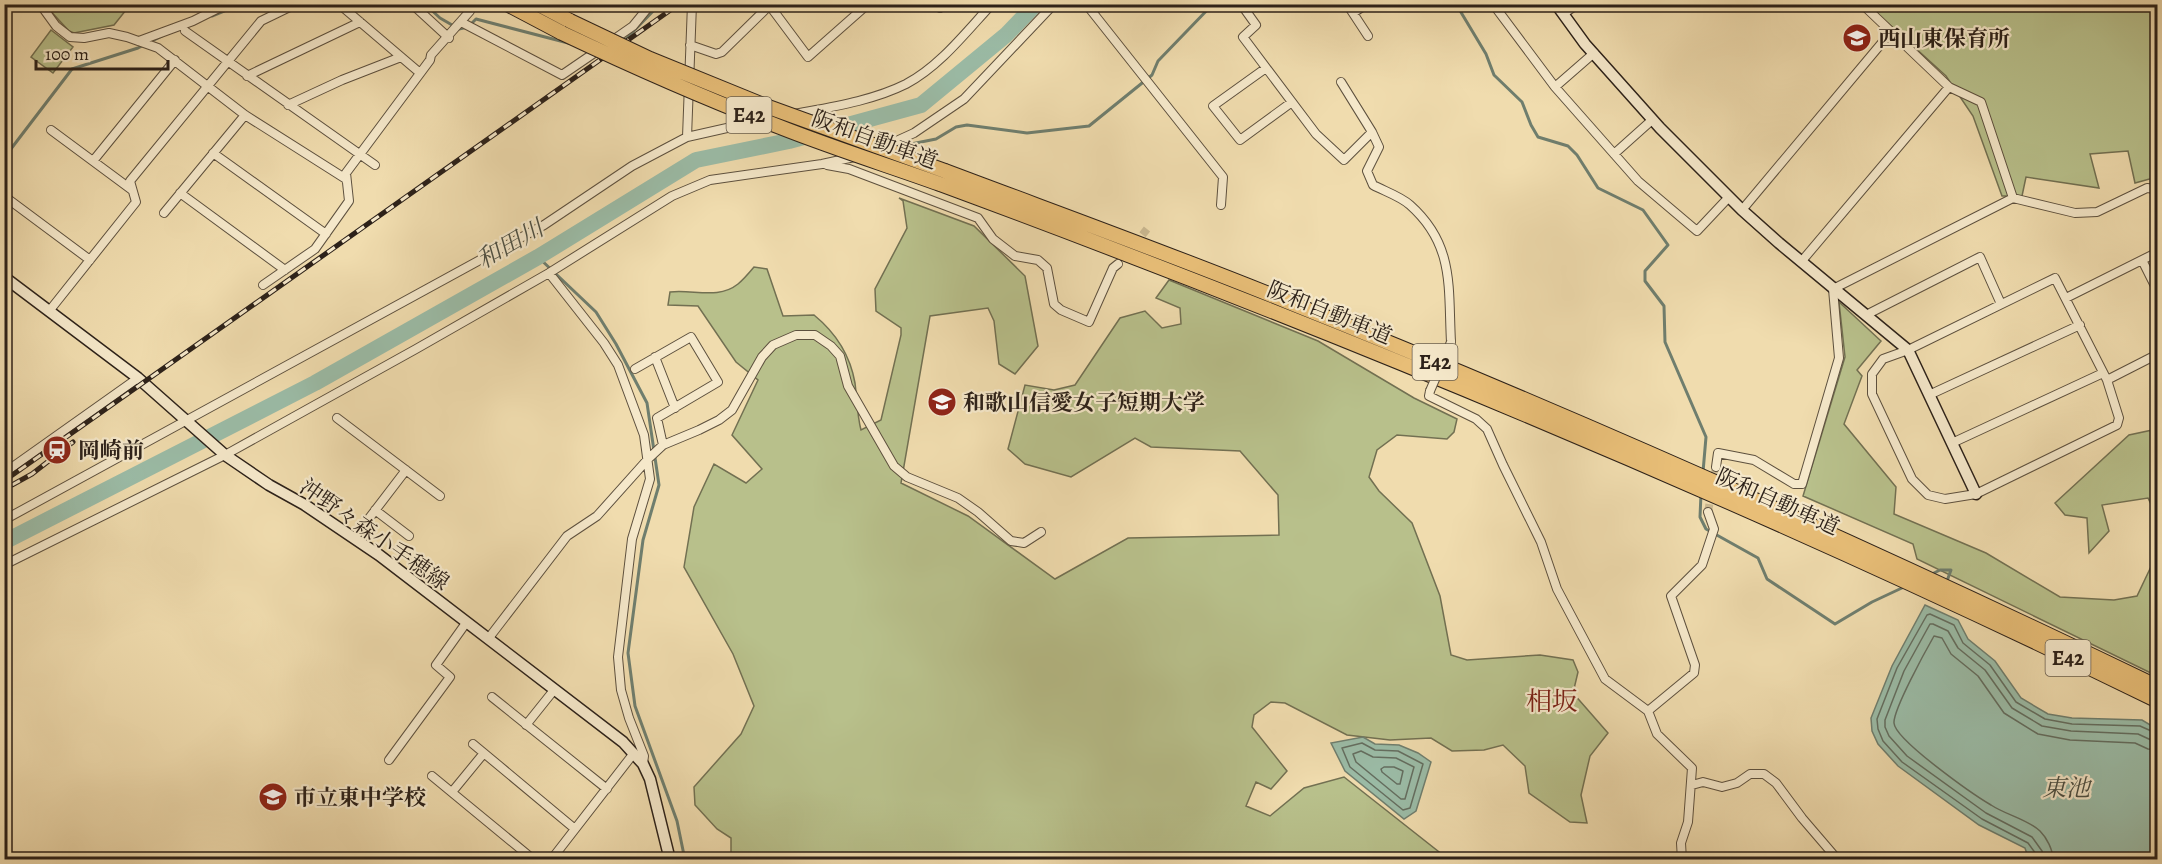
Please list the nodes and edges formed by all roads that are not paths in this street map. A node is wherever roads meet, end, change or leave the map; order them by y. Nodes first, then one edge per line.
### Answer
1 (40, 4) edge
2 (227, 4) edge
3 (296, 4) edge
4 (339, 4) edge
5 (412, 4) edge
6 (507, 4) edge
7 (538, 4) edge
8 (651, 4) edge
9 (692, 4) edge
10 (868, 4) edge
11 (992, 4) edge
12 (1054, 4) edge
13 (1086, 4) edge
14 (1241, 4) edge
15 (1347, 4) edge
16 (1367, 4) edge
17 (1493, 4) edge
18 (1556, 4) edge
19 (1578, 4) edge
20 (1862, 4) edge
21 (770, 5) edge
22 (470, 11) dead end
23 (1353, 13) junction
24 (1563, 14) junction
25 (360, 22) junction
26 (461, 22) junction
27 (185, 31) dead end
28 (1891, 32) junction
29 (1368, 36) dead end
30 (449, 38) junction
31 (139, 41) junction
32 (690, 45) junction
33 (1593, 53) junction
34 (401, 57) junction
35 (175, 60) junction
36 (227, 62) junction
37 (1266, 68) junction
38 (420, 73) junction
39 (247, 76) junction
40 (1341, 82) dead end
41 (208, 86) junction
42 (1555, 87) junction
43 (1949, 87) junction
44 (1292, 102) junction
45 (288, 105) junction
46 (245, 115) junction
47 (1652, 120) junction
48 (51, 130) dead end
49 (1372, 132) junction
50 (687, 136) junction
51 (213, 153) junction
52 (359, 154) junction
53 (1614, 154) junction
54 (93, 161) junction
55 (822, 164) junction
56 (375, 165) dead end
57 (346, 179) junction
58 (132, 190) junction
59 (180, 193) junction
60 (2157, 193) edge
61 (4, 196) edge
62 (1729, 197) junction
63 (2013, 198) junction
64 (1221, 205) dead end
65 (1742, 210) junction
66 (164, 213) dead end
67 (326, 234) junction
68 (2157, 252) edge
69 (90, 260) junction
70 (2142, 260) junction
71 (1801, 262) junction
72 (1118, 264) dead end
73 (285, 270) junction
74 (549, 273) junction
75 (4, 278) edge
76 (263, 285) dead end
77 (1833, 288) junction
78 (2157, 292) edge
79 (2066, 298) junction
80 (2001, 304) junction
81 (50, 310) junction
82 (1866, 315) junction
83 (2080, 325) junction
84 (1908, 350) junction
85 (2157, 354) edge
86 (655, 357) junction
87 (635, 369) dead end
88 (2105, 376) junction
89 (138, 378) junction
90 (1929, 395) junction
91 (675, 408) junction
92 (337, 418) dead end
93 (190, 422) junction
94 (1952, 443) junction
95 (663, 445) junction
96 (223, 453) junction
97 (648, 459) junction
98 (1716, 467) dead end
99 (406, 470) junction
100 (4, 473) edge
101 (1976, 494) junction
102 (440, 496) dead end
103 (375, 510) junction
104 (1708, 512) tunnel mouth
105 (4, 520) edge
106 (1041, 531) dead end
107 (409, 536) dead end
108 (354, 538) junction
109 (4, 565) edge
110 (1913, 578) junction
111 (1982, 610) junction
112 (466, 623) junction
113 (488, 639) junction
114 (2157, 687) edge
115 (554, 690) junction
116 (492, 697) dead end
117 (2157, 701) edge
118 (1648, 711) junction
119 (526, 724) junction
120 (473, 744) dead end
121 (484, 753) junction
122 (634, 753) junction
123 (389, 760) dead end
124 (643, 764) junction
125 (432, 776) dead end
126 (1692, 784) junction
127 (607, 789) junction
128 (452, 792) junction
129 (575, 829) junction
130 (534, 860) edge
131 (551, 860) edge
132 (670, 860) edge
133 (1682, 860) edge
134 (1838, 860) edge

1 - 31 street
2 - 31 street
3 - 36 street
4 - 25 street
5 - 30 street
6 - 110 highway, 阪和自動車道 / E42, bridge
7 - 110 highway, 阪和自動車道 / E42, bridge
8 - 26 street
9 - 32 street
10 - 21 street
11 - 50 street
12 - 55 street
13 - 64 street
14 - 37 street
15 - 23 street
16 - 23 street
17 - 42 street
18 - 24 main road
19 - 24 street
20 - 28 street
21 - 32 street
22 - 26 street
23 - 29 street
24 - 33 main road
25 - 34 street
25 - 39 street
26 - 30 street
27 - 36 street
28 - 43 street
28 - 65 street
30 - 38 street
31 - 35 street
32 - 50 street
33 - 42 street
33 - 47 main road
34 - 38 street
34 - 45 street
35 - 41 street
35 - 54 street
36 - 39 street
36 - 41 street
37 - 44 street
37 - 44 street
38 - 52 street
39 - 45 street
40 - 49 street
41 - 46 street
41 - 58 street
42 - 53 street
43 - 63 street
43 - 71 street
44 - 49 street
45 - 52 street
46 - 51 street
46 - 57 street
47 - 53 street
47 - 62 main road
48 - 54 street
49 - 118 street, bridge
50 - 93 street
51 - 59 street
51 - 67 street
52 - 56 street
52 - 57 street
53 - 62 street
54 - 58 street
55 - 72 street
55 - 74 street
57 - 67 street
58 - 69 street
59 - 66 street
59 - 73 street
60 - 63 street
61 - 69 street
62 - 65 main road
63 - 77 street
65 - 71 main road
67 - 73 street
68 - 70 street
69 - 81 street
70 - 78 street
70 - 79 street
71 - 77 main road
73 - 76 street
74 - 96 street
74 - 97 street
75 - 81 main road, 沖野々森小手穂線
77 - 82 main road
77 - 98 street
79 - 80 street
79 - 83 street
80 - 82 street
80 - 84 street
81 - 89 main road, 沖野々森小手穂線
82 - 84 main road
83 - 88 street
83 - 90 street
84 - 90 main road
84 - 101 street
85 - 88 street
86 - 87 street
86 - 91 street
86 - 91 street
88 - 94 street
88 - 101 street
89 - 93 main road, 沖野々森小手穂線
89 - 100 street
90 - 94 main road
91 - 95 street
92 - 99 street
93 - 96 main road, 沖野々森小手穂線
93 - 105 street
94 - 101 main road
95 - 97 street
95 - 106 street
96 - 108 main road, 沖野々森小手穂線
96 - 109 street
97 - 113 street
97 - 124 street
99 - 102 street
99 - 103 street
103 - 107 street
103 - 108 street
104 - 118 street
108 - 112 main road, 沖野々森小手穂線
110 - 111 highway, 阪和自動車道 / E42
111 - 114 highway, 阪和自動車道 / E42
111 - 117 highway, 阪和自動車道 / E42
112 - 113 main road, 沖野々森小手穂線
112 - 123 street
113 - 115 main road, 沖野々森小手穂線
115 - 119 street
115 - 122 main road, 沖野々森小手穂線
116 - 119 street
118 - 126 street
119 - 127 street
120 - 121 street
121 - 128 street
121 - 129 street
122 - 124 main road, 沖野々森小手穂線
122 - 127 street
124 - 132 main road, 沖野々森小手穂線
125 - 128 street
126 - 133 street
126 - 134 street
127 - 129 street
128 - 130 street
129 - 131 street

